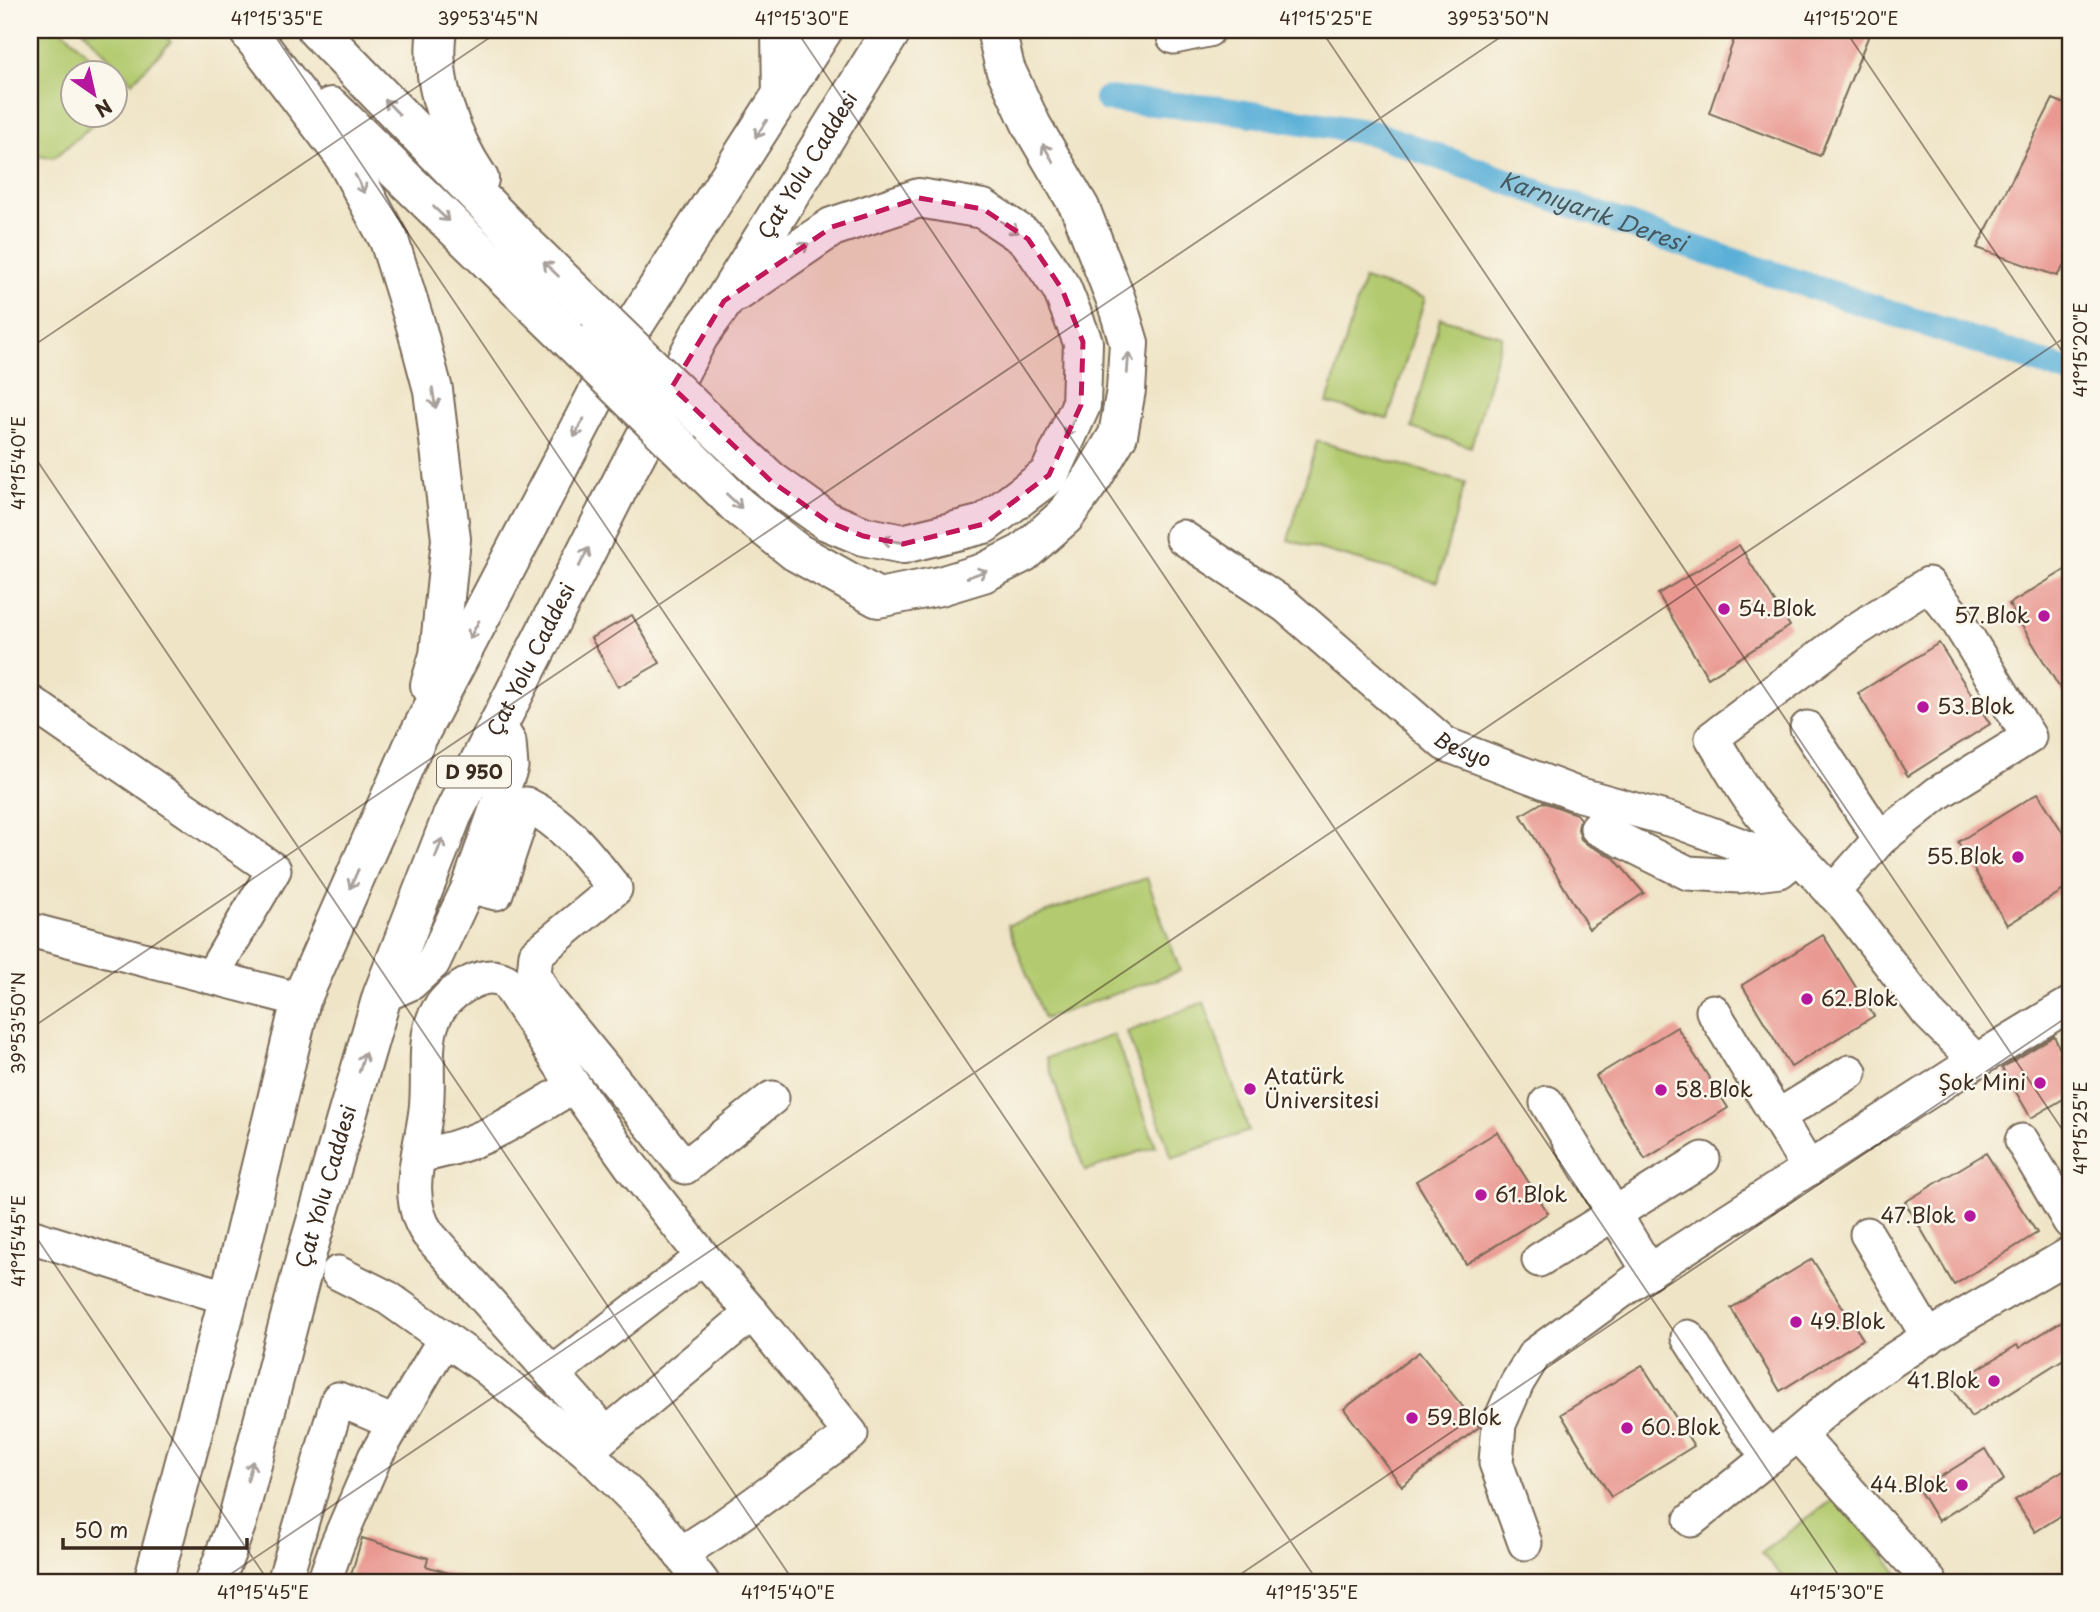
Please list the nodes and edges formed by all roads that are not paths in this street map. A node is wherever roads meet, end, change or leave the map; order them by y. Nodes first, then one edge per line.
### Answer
1 (250, 30) edge
2 (317, 30) edge
3 (437, 30) edge
4 (781, 30) edge
5 (823, 30) edge
6 (892, 30) edge
7 (996, 30) edge
8 (1208, 30) edge
9 (1174, 37) dead end
10 (782, 97) junction
11 (520, 239) junction
12 (723, 301) junction
13 (1182, 537) dead end
14 (30, 702) edge
15 (498, 724) junction
16 (1807, 728) dead end
17 (413, 746) junction
18 (1597, 828) dead end
19 (1880, 839) junction
20 (1798, 856) junction
21 (469, 886) junction
22 (1832, 892) junction
23 (30, 930) edge
24 (211, 977) junction
25 (382, 996) junction
26 (301, 1000) junction
27 (2070, 1004) edge
28 (1713, 1011) dead end
29 (1976, 1061) junction
30 (1850, 1072) dead end
31 (574, 1086) junction
32 (772, 1098) dead end
33 (1547, 1103) dead end
34 (1777, 1117) junction
35 (2022, 1141) dead end
36 (419, 1155) junction
37 (1703, 1159) dead end
38 (1809, 1169) junction
39 (1614, 1214) junction
40 (2070, 1223) edge
41 (1867, 1234) dead end
42 (30, 1236) edge
43 (2070, 1254) edge
44 (703, 1257) junction
45 (1539, 1261) dead end
46 (1649, 1271) junction
47 (338, 1273) dead end
48 (228, 1298) junction
49 (752, 1313) junction
50 (1688, 1337) dead end
51 (445, 1338) junction
52 (1929, 1338) junction
53 (552, 1374) junction
54 (394, 1423) junction
55 (1799, 1435) junction
56 (596, 1443) junction
57 (1769, 1457) junction
58 (1691, 1520) dead end
59 (1525, 1543) dead end
60 (680, 1554) junction
61 (153, 1582) edge
62 (215, 1582) edge
63 (284, 1582) edge
64 (324, 1582) edge
65 (702, 1582) edge
66 (1930, 1582) edge

1 -> 7 highway, bridge
1 -> 17 highway
11 -> 2 highway
3 - 11 highway
4 - 10 highway
5 - 10 highway, D 950
6 - 12 highway, Çat Yolu Caddesi / D 950
8 - 9 street
10 -> 17 highway, D 950
12 -> 11 highway, bridge
15 -> 12 highway, Çat Yolu Caddesi / D 950
13 - 20 street, Besyo
14 - 24 street
15 - 21 street
25 -> 15 highway, Çat Yolu Caddesi / D 950
16 - 19 street
17 -> 26 highway, D 950
18 - 20 street
19 - 20 street
19 - 22 street
20 - 22 street
21 - 25 street
21 - 32 street
22 - 29 street
23 - 24 street
24 - 26 street
62 -> 25 highway, Çat Yolu Caddesi / D 950
26 - 48 highway, D 950
27 - 29 street
28 - 34 street
29 - 38 street
30 - 34 street
31 - 36 street
31 - 36 street
31 - 44 street
33 - 39 street
34 - 38 street
35 - 40 street
36 - 53 street
37 - 39 street
38 - 46 street
39 - 45 street
39 - 46 street
41 - 52 street
42 - 48 street
43 - 52 street
44 - 49 street
44 - 53 street
46 - 59 street
47 - 51 street
48 - 61 highway, D 950
49 - 56 street
49 - 60 street
50 - 57 street
51 - 54 street
51 - 56 street
52 - 55 street
53 - 56 street
54 - 63 street
54 - 64 street
55 - 57 street
55 - 66 street
56 - 60 street
57 - 58 street
60 - 65 street

